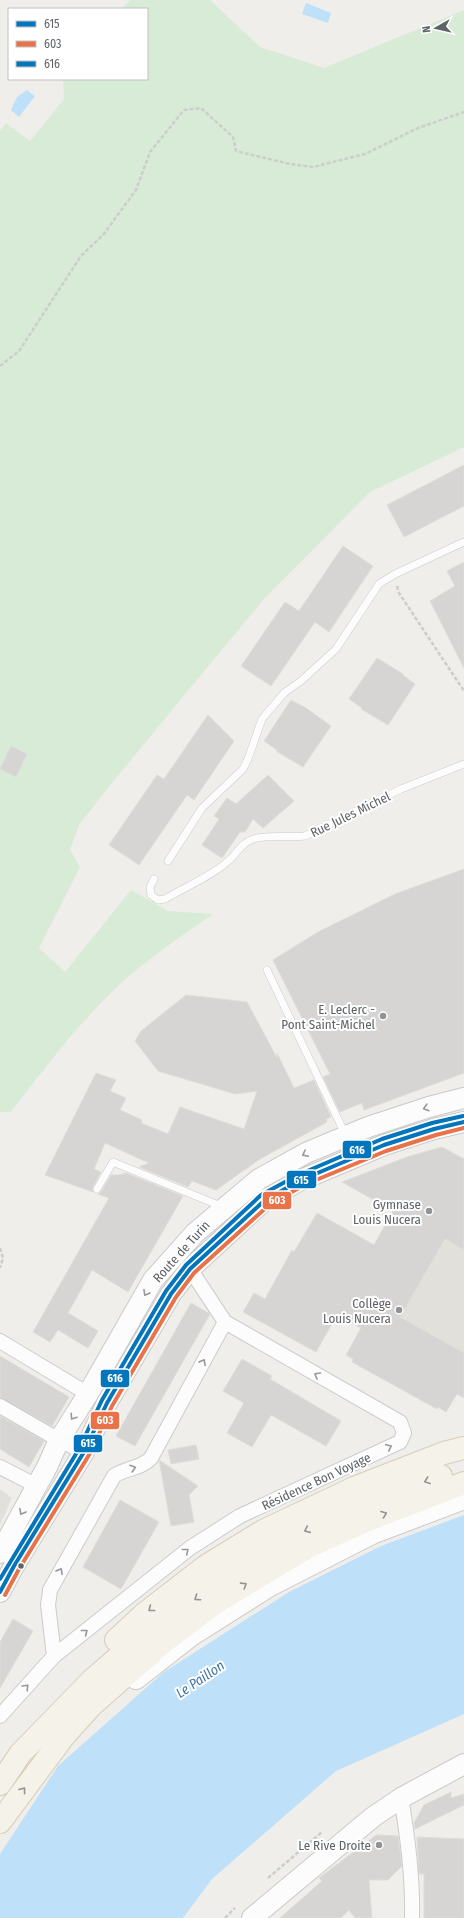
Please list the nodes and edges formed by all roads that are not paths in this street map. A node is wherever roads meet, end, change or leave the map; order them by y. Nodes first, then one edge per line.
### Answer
1 (464, 542) edge
2 (464, 764) edge
3 (168, 861) dead end
4 (154, 879) dead end
5 (268, 970) dead end
6 (464, 1098) edge
7 (464, 1122) edge
8 (346, 1136) junction
9 (356, 1157) junction
10 (96, 1189) dead end
11 (223, 1208) junction
12 (190, 1269) junction
13 (225, 1322) junction
14 (0, 1341) edge
15 (88, 1394) junction
16 (0, 1406) edge
17 (59, 1440) junction
18 (464, 1448) edge
19 (84, 1452) junction
20 (0, 1467) edge
21 (464, 1468) edge
22 (464, 1483) edge
23 (37, 1486) junction
24 (464, 1499) edge
25 (0, 1553) edge
26 (0, 1592) edge
27 (54, 1656) junction
28 (0, 1716) edge
29 (64, 1736) junction
30 (20, 1754) junction
31 (464, 1764) edge
32 (0, 1784) edge
33 (401, 1798) junction
34 (0, 1822) edge
35 (252, 1918) edge
36 (412, 1918) edge

1 - 3 lane
2 - 4 lane, Rue Jules Michel
5 - 8 lane
6 -> 8 main road, Route de Turin
7 - 9 main road, Route de Turin
8 - 9 lane
8 -> 11 main road, Route de Turin
9 - 12 main road, Route de Turin
10 - 11 lane
11 -> 15 main road, Route de Turin
12 - 13 street, Résidence Bon Voyage
12 - 19 main road, Route de Turin
27 -> 13 street
27 -> 13 street, Résidence Bon Voyage
14 - 15 street
15 -> 17 main road, Route de Turin
16 - 17 street
17 - 19 street
17 - 23 main road, Route de Turin
18 -> 30 main road
19 - 26 main road, Route de Turin
20 - 23 street
21 -> 30 main road
29 -> 22 main road
23 -> 25 main road, Route de Turin
24 - 29 main road
28 -> 27 street, Résidence Bon Voyage
34 -> 29 main road
30 - 32 main road
31 - 33 main road
33 - 35 main road
33 - 36 street

